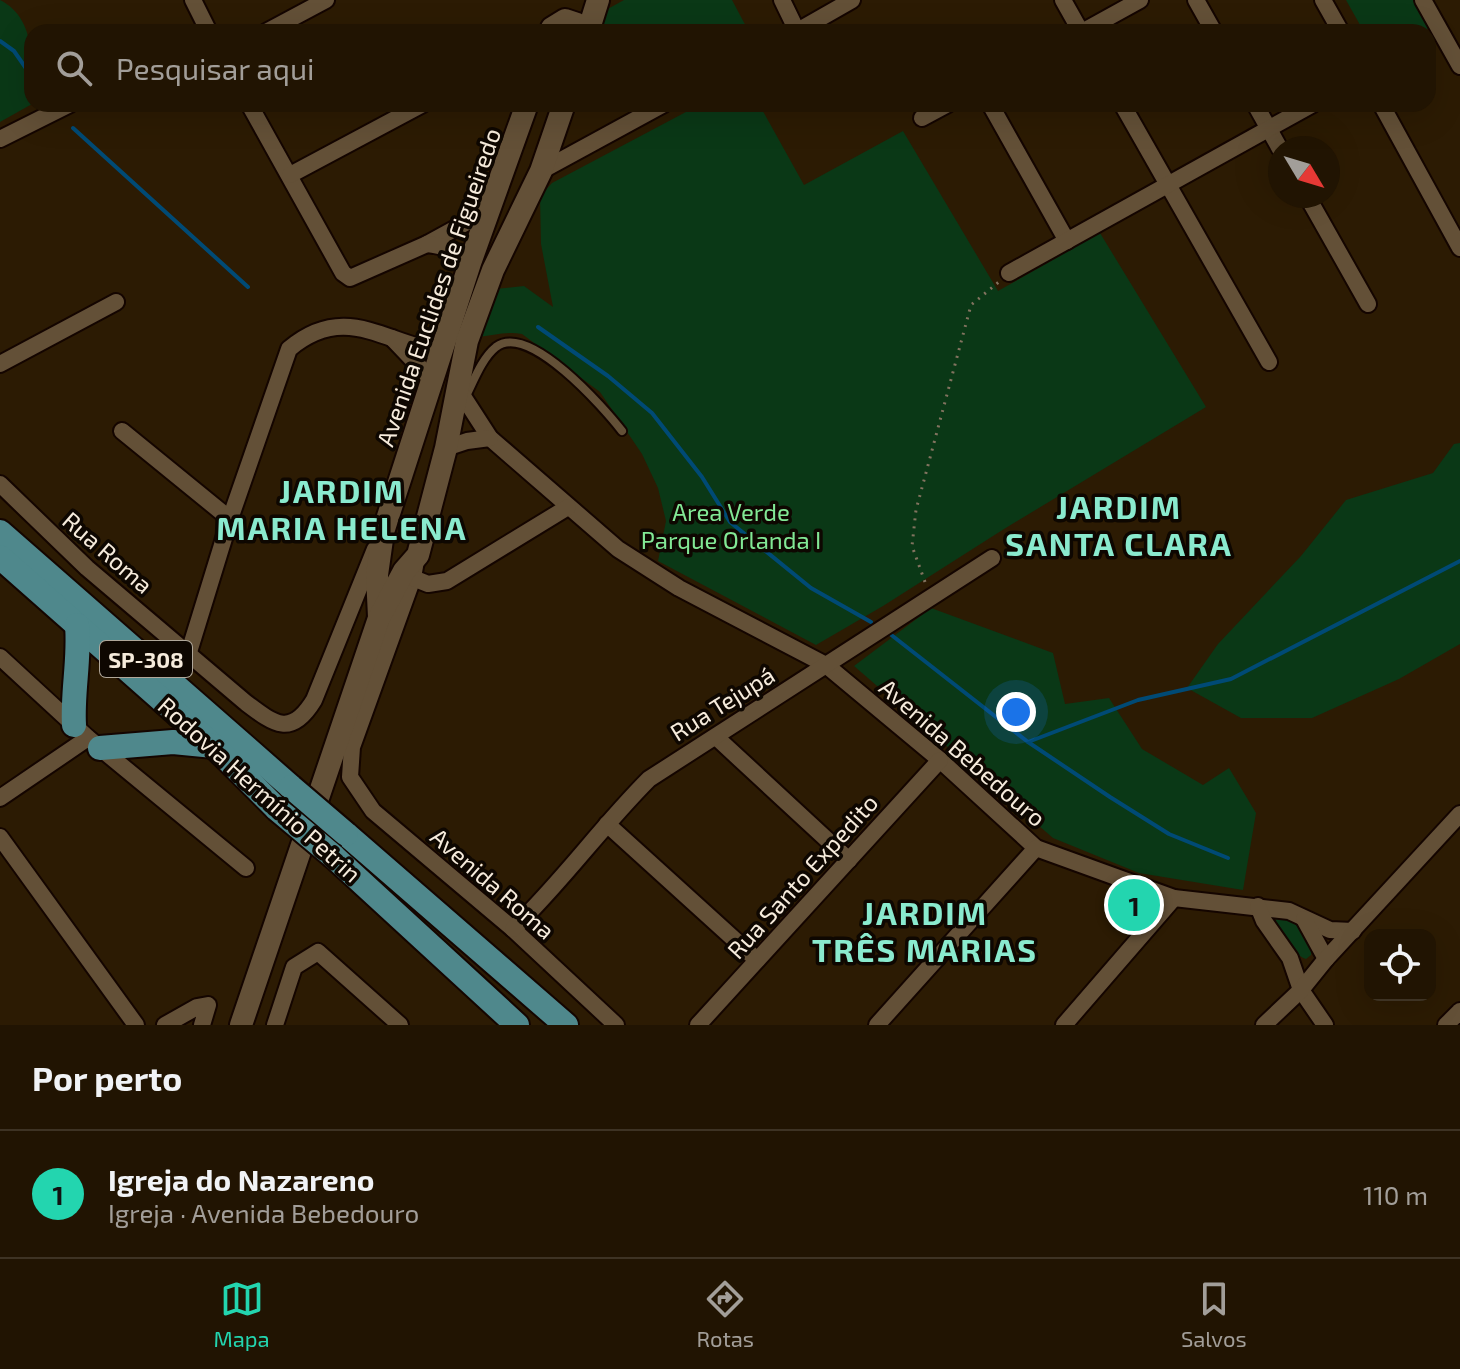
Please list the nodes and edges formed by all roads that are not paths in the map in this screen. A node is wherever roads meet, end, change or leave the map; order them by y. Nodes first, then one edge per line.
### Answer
1 (193, 0) edge
2 (326, 0) edge
3 (562, 0) edge
4 (598, 0) edge
5 (782, 0) edge
6 (852, 0) edge
7 (1063, 0) edge
8 (1140, 0) edge
9 (1196, 0) edge
10 (1323, 0) edge
11 (1423, 0) edge
12 (200, 24) edge
13 (281, 24) edge
14 (553, 24) edge
15 (590, 24) edge
16 (792, 24) edge
17 (810, 24) edge
18 (1077, 24) edge
19 (1096, 24) edge
20 (1210, 24) edge
21 (1336, 24) edge
22 (1431, 24) edge
23 (1436, 38) edge
24 (1460, 66) edge
25 (54, 112) edge
26 (254, 112) edge
27 (408, 112) edge
28 (524, 112) edge
29 (561, 112) edge
30 (649, 112) edge
31 (933, 112) edge
32 (994, 112) edge
33 (1127, 112) edge
34 (1259, 112) edge
35 (1299, 112) edge
36 (1385, 112) edge
37 (922, 118) dead end
38 (1269, 129) junction
39 (1273, 136) edge
40 (0, 139) edge
41 (509, 156) junction
42 (541, 171) junction
43 (290, 175) junction
44 (1168, 185) junction
45 (1314, 208) edge
46 (489, 210) junction
47 (1067, 241) junction
48 (427, 244) junction
49 (1460, 248) edge
50 (470, 263) junction
51 (1009, 273) road end
52 (116, 302) dead end
53 (1368, 304) dead end
54 (388, 334) junction
55 (440, 352) junction
56 (1269, 362) dead end
57 (0, 364) edge
58 (432, 380) junction
59 (461, 395) junction
60 (426, 402) junction
61 (122, 431) dead end
62 (622, 431) dead end
63 (490, 438) junction
64 (446, 448) junction
65 (0, 484) edge
66 (568, 507) junction
67 (230, 519) junction
68 (0, 532) edge
69 (383, 532) junction
70 (424, 533) junction
71 (418, 555) junction
72 (0, 557) edge
73 (992, 558) dead end
74 (413, 578) junction
75 (379, 618) junction
76 (77, 625) junction
77 (189, 652) junction
78 (0, 657) edge
79 (826, 665) junction
80 (87, 737) junction
81 (716, 737) junction
82 (214, 746) junction
83 (940, 760) junction
84 (350, 769) joint
85 (0, 798) edge
86 (1460, 814) edge
87 (607, 824) junction
88 (0, 837) edge
89 (1036, 848) junction
90 (849, 860) junction
91 (246, 868) dead end
92 (1174, 898) junction
93 (1258, 906) junction
94 (1304, 917) junction
95 (513, 929) junction
96 (1353, 931) junction
97 (1326, 959) junction
98 (757, 960) junction
99 (1301, 990) junction
100 (1460, 1011) edge
101 (136, 1025) edge
102 (165, 1025) edge
103 (202, 1025) edge
104 (241, 1025) edge
105 (275, 1025) edge
106 (400, 1025) edge
107 (517, 1025) edge
108 (566, 1025) edge
109 (616, 1025) edge
110 (698, 1025) edge
111 (877, 1025) edge
112 (1064, 1025) edge
113 (1264, 1025) edge
114 (1325, 1025) edge
115 (1446, 1025) edge

1 - 12 street
2 - 13 street
3 - 14 street
4 - 15 street
5 - 16 street
6 - 17 street
7 - 18 street
8 - 19 street
9 - 20 street
10 - 21 street
11 - 22 street
23 - 24 street
25 - 40 street
26 - 43 street
27 - 43 street
28 - 41 street, Avenida Euclides de Figueiredo
29 - 42 street, Avenida Euclides de Figueiredo
30 - 42 street
31 - 37 street
32 - 47 street
33 - 44 street
34 - 38 street
35 - 38 street
36 - 49 street
38 - 39 street
38 - 44 street
41 - 42 street
41 - 46 street, Avenida Euclides de Figueiredo
42 - 59 street, Avenida Euclides de Figueiredo
43 - 48 street
44 - 47 street
44 - 56 street
45 - 53 street
46 - 48 street
46 - 50 street, Avenida Euclides de Figueiredo
47 - 51 street
48 - 50 street
50 - 55 street, Avenida Euclides de Figueiredo
52 - 57 street
54 - 55 street
54 - 58 street
54 - 67 street
55 - 58 street, Avenida Euclides de Figueiredo
58 - 60 street, Avenida Euclides de Figueiredo
59 - 62 lane
59 - 63 street, Avenida Bebedouro
59 - 64 street, Avenida Euclides de Figueiredo
60 - 64 street
60 - 69 street, Avenida Euclides de Figueiredo
61 - 67 street
63 - 64 street
63 - 66 street, Avenida Bebedouro
64 - 70 street, Avenida Euclides de Figueiredo
65 - 77 street, Rua Roma
66 - 74 street
66 - 79 street, Avenida Bebedouro
67 - 77 street
68 - 108 main road, Rodovia Hermínio Petrin / SP-308, bridge
69 - 70 street
69 - 75 street, Avenida Euclides de Figueiredo
69 - 77 street, Avenida Euclides de Figueiredo
70 - 71 street, Avenida Euclides de Figueiredo
71 - 74 street, Avenida Euclides de Figueiredo
71 - 75 street, Avenida Euclides de Figueiredo
72 - 76 main road, Rodovia Hermínio Petrin / SP-308
73 - 79 street, Rua Tejupá
74 - 84 street, Avenida Euclides de Figueiredo
75 - 104 street
76 - 80 main road
76 - 82 main road, Rodovia Hermínio Petrin / SP-308
78 - 80 street
79 - 81 street, Rua Tejupá
79 - 83 street, Avenida Bebedouro
80 - 82 main road
80 - 85 street
80 - 91 street
81 - 87 street, Rua Tejupá
81 - 90 street
82 - 107 main road, Rodovia Hermínio Petrin / SP-308, bridge
83 - 89 street, Avenida Bebedouro
83 - 90 street, Rua Santo Expedito
84 - 95 street, Avenida Roma
86 - 96 street
87 - 95 street, Rua Tejupá
87 - 98 street
88 - 101 street
89 - 92 street, Avenida Bebedouro
89 - 111 street
90 - 98 street, Rua Santo Expedito
92 - 93 street, Avenida Bebedouro
92 - 112 street
93 - 94 street, Avenida Bebedouro
93 - 99 street
94 - 96 street, Avenida Bebedouro
94 - 97 street
95 - 109 street, Avenida Roma
96 - 97 street
97 - 99 street
98 - 110 street, Rua Santo Expedito
99 - 113 street
99 - 114 street
100 - 115 street
102 - 103 street
105 - 106 street

